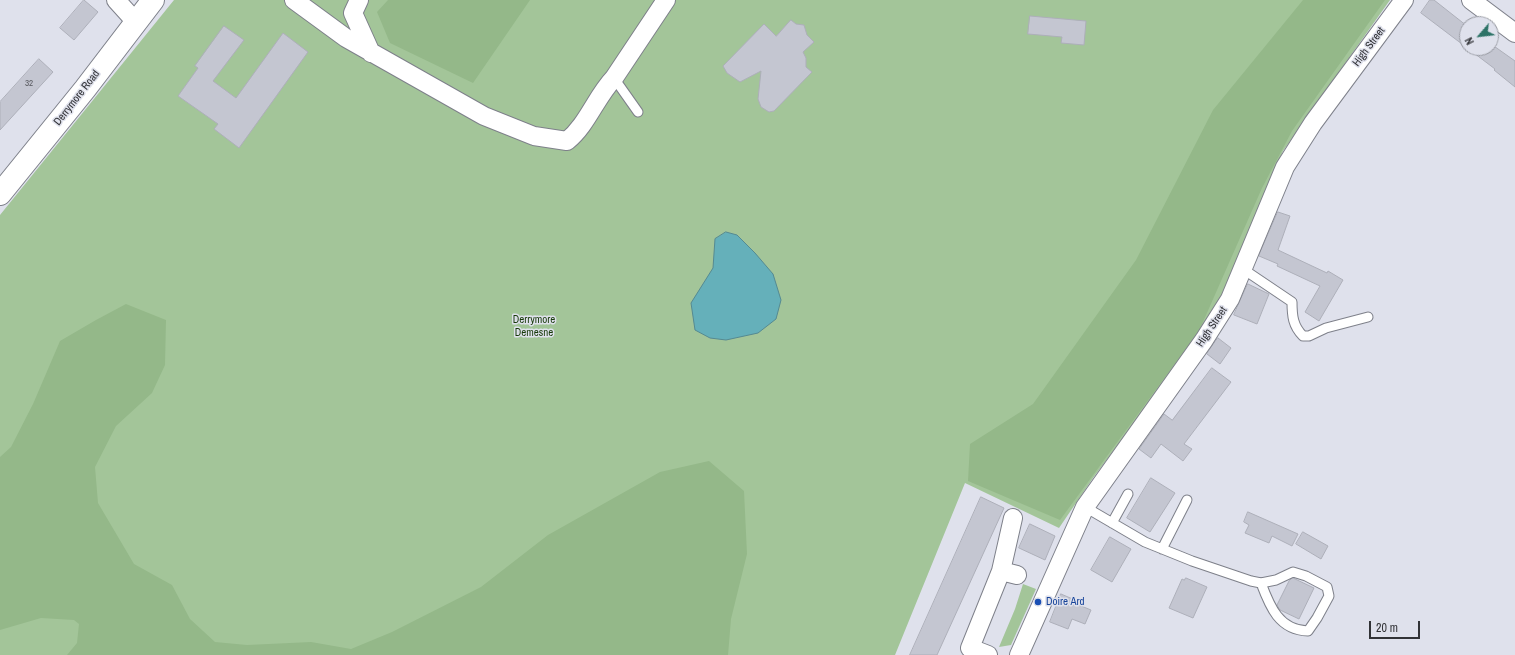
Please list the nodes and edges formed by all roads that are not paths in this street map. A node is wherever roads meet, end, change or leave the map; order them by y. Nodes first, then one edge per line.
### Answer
1 (116, 0) edge
2 (153, 0) edge
3 (294, 0) edge
4 (359, 0) edge
5 (666, 0) edge
6 (1404, 0) edge
7 (1471, 0) edge
8 (136, 21) junction
9 (1515, 33) edge
10 (371, 53) junction
11 (614, 78) junction
12 (638, 112) dead end
13 (0, 194) edge
14 (1243, 269) junction
15 (1368, 317) dead end
16 (1128, 494) dead end
17 (1187, 500) dead end
18 (1085, 507) junction
19 (1013, 518) dead end
20 (1112, 523) junction
21 (1162, 549) junction
22 (1261, 583) junction
23 (968, 652) edge
24 (988, 655) edge
25 (1019, 655) edge

1 - 8 street
2 - 8 main road, Derrymore Road
3 - 10 street
4 - 10 street
5 - 11 street
6 - 14 street, High Street
7 - 9 street
8 - 13 main road, Derrymore Road
10 - 11 street
11 - 12 lane
14 - 15 lane
14 - 18 street, High Street
16 - 20 lane
17 - 21 lane
18 - 20 lane
18 - 25 street, High Street
19 - 23 street
20 - 21 lane
21 - 22 lane
22 - 22 lane
23 - 24 street

